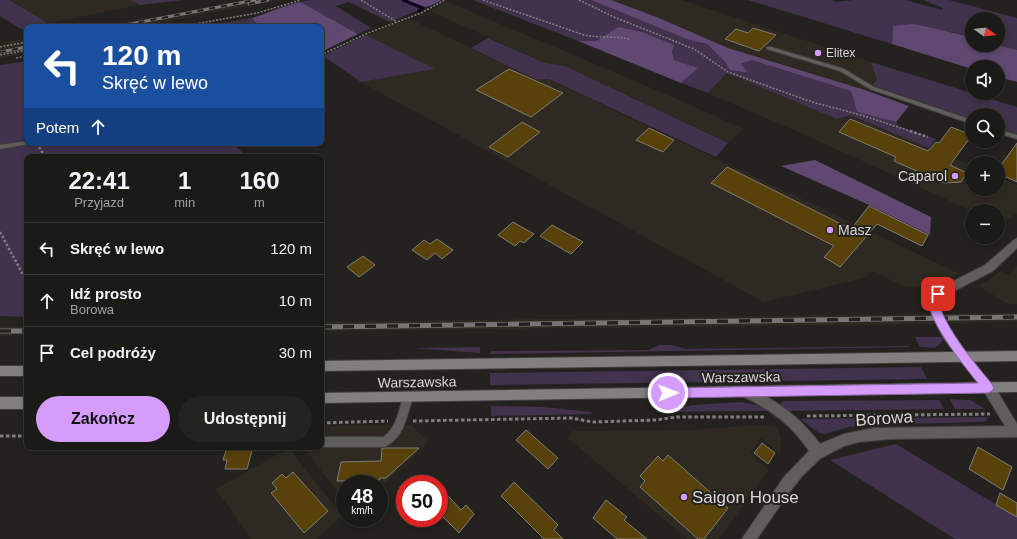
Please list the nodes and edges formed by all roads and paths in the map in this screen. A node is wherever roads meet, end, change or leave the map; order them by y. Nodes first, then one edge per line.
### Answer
1 (301, 0) edge
2 (360, 0) edge
3 (445, 0) edge
4 (482, 0) edge
5 (579, 0) edge
6 (397, 22) junction
7 (195, 24) edge
8 (629, 39) dead end
9 (24, 43) edge
10 (0, 47) edge
11 (769, 48) dead end
12 (24, 51) edge
13 (324, 54) edge
14 (0, 55) edge
15 (24, 57) edge
16 (16, 58) dead end
17 (965, 120) edge
18 (1005, 133) edge
19 (928, 137) dead end
20 (1017, 137) edge
21 (24, 143) edge
22 (0, 147) edge
23 (0, 232) edge
24 (1017, 242) edge
25 (24, 276) edge
26 (1017, 356) edge
27 (963, 357) junction
28 (324, 366) edge
29 (0, 371) edge
30 (24, 371) edge
31 (988, 388) junction
32 (1017, 388) edge
33 (746, 392) junction
34 (408, 397) junction
35 (324, 398) edge
36 (0, 403) edge
37 (24, 403) edge
38 (989, 414) dead end
39 (804, 416) dead end
40 (766, 417) dead end
41 (401, 421) junction
42 (324, 422) edge
43 (1016, 432) edge
44 (0, 436) edge
45 (24, 436) edge
46 (324, 442) edge
47 (818, 453) junction
48 (749, 539) edge

1 - 7 path
2 - 6 path
3 - 6 path
4 - 8 path
5 - 19 path
6 - 13 path
9 - 10 path
11 - 17 lane
12 - 14 path
15 - 16 path
18 - 20 lane
21 - 22 lane
23 - 25 path
24 - 27 street
26 - 27 main road, Warszawska
27 - 28 main road, Warszawska
27 - 31 street, Borowa
29 - 30 main road
31 - 32 main road, Warszawska
31 - 33 main road, Warszawska
31 - 43 street, Borowa
33 - 34 main road, Warszawska
33 - 47 street
34 - 35 main road, Warszawska
34 - 41 lane
36 - 37 main road
38 - 39 path
40 - 41 path
41 - 42 path
41 - 46 lane
43 - 47 street, Borowa
44 - 45 path
47 - 48 street, Borowa

